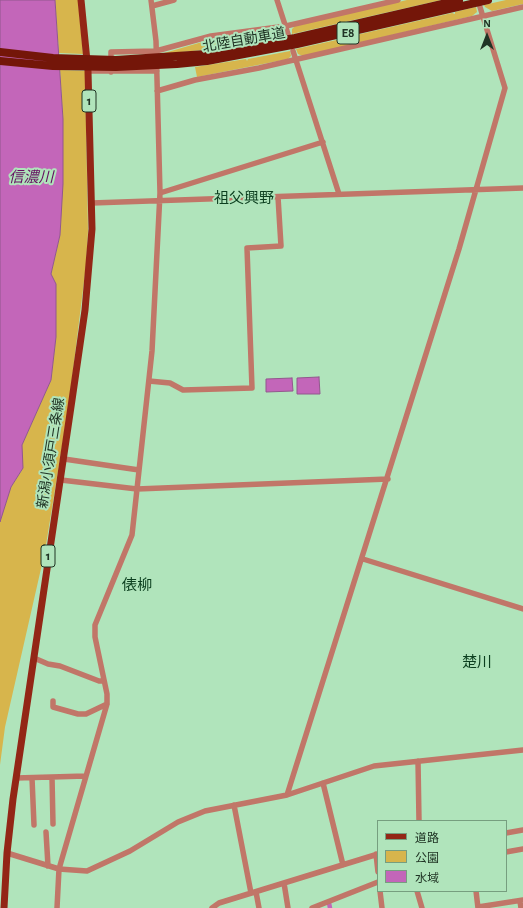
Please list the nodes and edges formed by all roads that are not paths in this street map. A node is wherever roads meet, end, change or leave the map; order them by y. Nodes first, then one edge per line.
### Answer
1 (81, 0) edge
2 (151, 0) edge
3 (174, 0) edge
4 (277, 0) edge
5 (398, 0) edge
6 (459, 0) edge
7 (488, 0) edge
8 (152, 6) junction
9 (480, 7) dead end
10 (523, 7) edge
11 (482, 15) junction
12 (286, 26) junction
13 (288, 34) dead end
14 (156, 51) junction
15 (293, 51) dead end
16 (0, 52) edge
17 (207, 57) junction
18 (296, 59) junction
19 (0, 61) edge
20 (88, 71) junction
21 (157, 71) junction
22 (111, 72) junction
23 (157, 91) junction
24 (323, 142) junction
25 (523, 188) edge
26 (478, 189) junction
27 (160, 193) junction
28 (339, 194) junction
29 (278, 197) junction
30 (159, 202) junction
31 (92, 203) junction
32 (149, 381) junction
33 (64, 459) junction
34 (139, 470) junction
35 (388, 479) junction
36 (61, 480) junction
37 (137, 489) junction
38 (363, 559) junction
39 (523, 609) edge
40 (34, 658) junction
41 (104, 681) junction
42 (53, 701) dead end
43 (107, 704) junction
44 (523, 750) edge
45 (418, 762) junction
46 (86, 776) junction
47 (52, 777) junction
48 (16, 778) junction
49 (32, 778) junction
50 (323, 783) junction
51 (287, 795) junction
52 (234, 805) junction
53 (419, 820) edge
54 (53, 824) dead end
55 (34, 825) dead end
56 (523, 830) edge
57 (46, 832) dead end
58 (507, 833) edge
59 (523, 849) edge
60 (507, 852) edge
61 (7, 853) junction
62 (377, 854) edge
63 (343, 865) junction
64 (48, 866) junction
65 (59, 869) junction
66 (377, 882) edge
67 (284, 883) junction
68 (380, 892) edge
69 (417, 892) edge
70 (476, 892) edge
71 (253, 893) junction
72 (521, 900) edge
73 (478, 907) edge
74 (4, 908) edge
75 (57, 908) edge
76 (212, 908) edge
77 (260, 908) edge
78 (288, 908) edge
79 (312, 908) edge
80 (382, 908) edge
81 (422, 908) edge
82 (521, 908) edge

1 - 20 main road, 新潟小須戸三条線 / 1
2 - 8 street
3 - 8 street
4 - 12 street
5 - 12 street
6 - 17 highway, 北陸自動車道 / E8
7 - 17 highway, 北陸自動車道 / E8
8 - 14 street
9 - 11 street
10 - 11 street
11 - 18 street
11 - 26 street
12 - 13 street
12 - 14 street
14 - 21 street
14 - 22 street
15 - 18 street
16 - 17 highway, 北陸自動車道 / E8
17 - 19 highway, 北陸自動車道 / E8
18 - 23 street
18 - 24 street
20 - 22 street
20 - 31 main road, 新潟小須戸三条線 / 1
21 - 22 street
21 - 23 street
23 - 27 street
24 - 27 street
24 - 28 street
25 - 26 street
26 - 28 street
26 - 35 street
27 - 30 street
28 - 29 street
29 - 30 street
29 - 32 street
30 - 31 street
30 - 32 street
31 - 33 main road, 新潟小須戸三条線 / 1
32 - 34 street
33 - 34 street
33 - 36 main road, 新潟小須戸三条線 / 1
34 - 37 street
35 - 37 street
35 - 38 street
36 - 37 street
36 - 40 main road, 新潟小須戸三条線 / 1
37 - 41 street
38 - 39 street
38 - 51 street
40 - 41 street
40 - 48 main road, 新潟小須戸三条線 / 1
41 - 43 street
42 - 43 street
43 - 46 street
44 - 45 street
45 - 50 street
45 - 53 street
46 - 47 street
46 - 65 street
47 - 49 street
47 - 54 street
48 - 49 street
48 - 61 main road, 新潟小須戸三条線 / 1
49 - 55 street
50 - 51 street
50 - 63 street
51 - 52 street
52 - 65 street
52 - 71 street
56 - 58 street
57 - 64 street
59 - 60 street
61 - 64 street
61 - 74 main road, 新潟小須戸三条線 / 1
62 - 63 street
63 - 67 street
64 - 65 street
65 - 75 street
66 - 79 street
67 - 71 street
67 - 78 street
68 - 80 street
69 - 81 street
70 - 73 street
71 - 76 street
71 - 77 street
72 - 73 street
72 - 82 street

